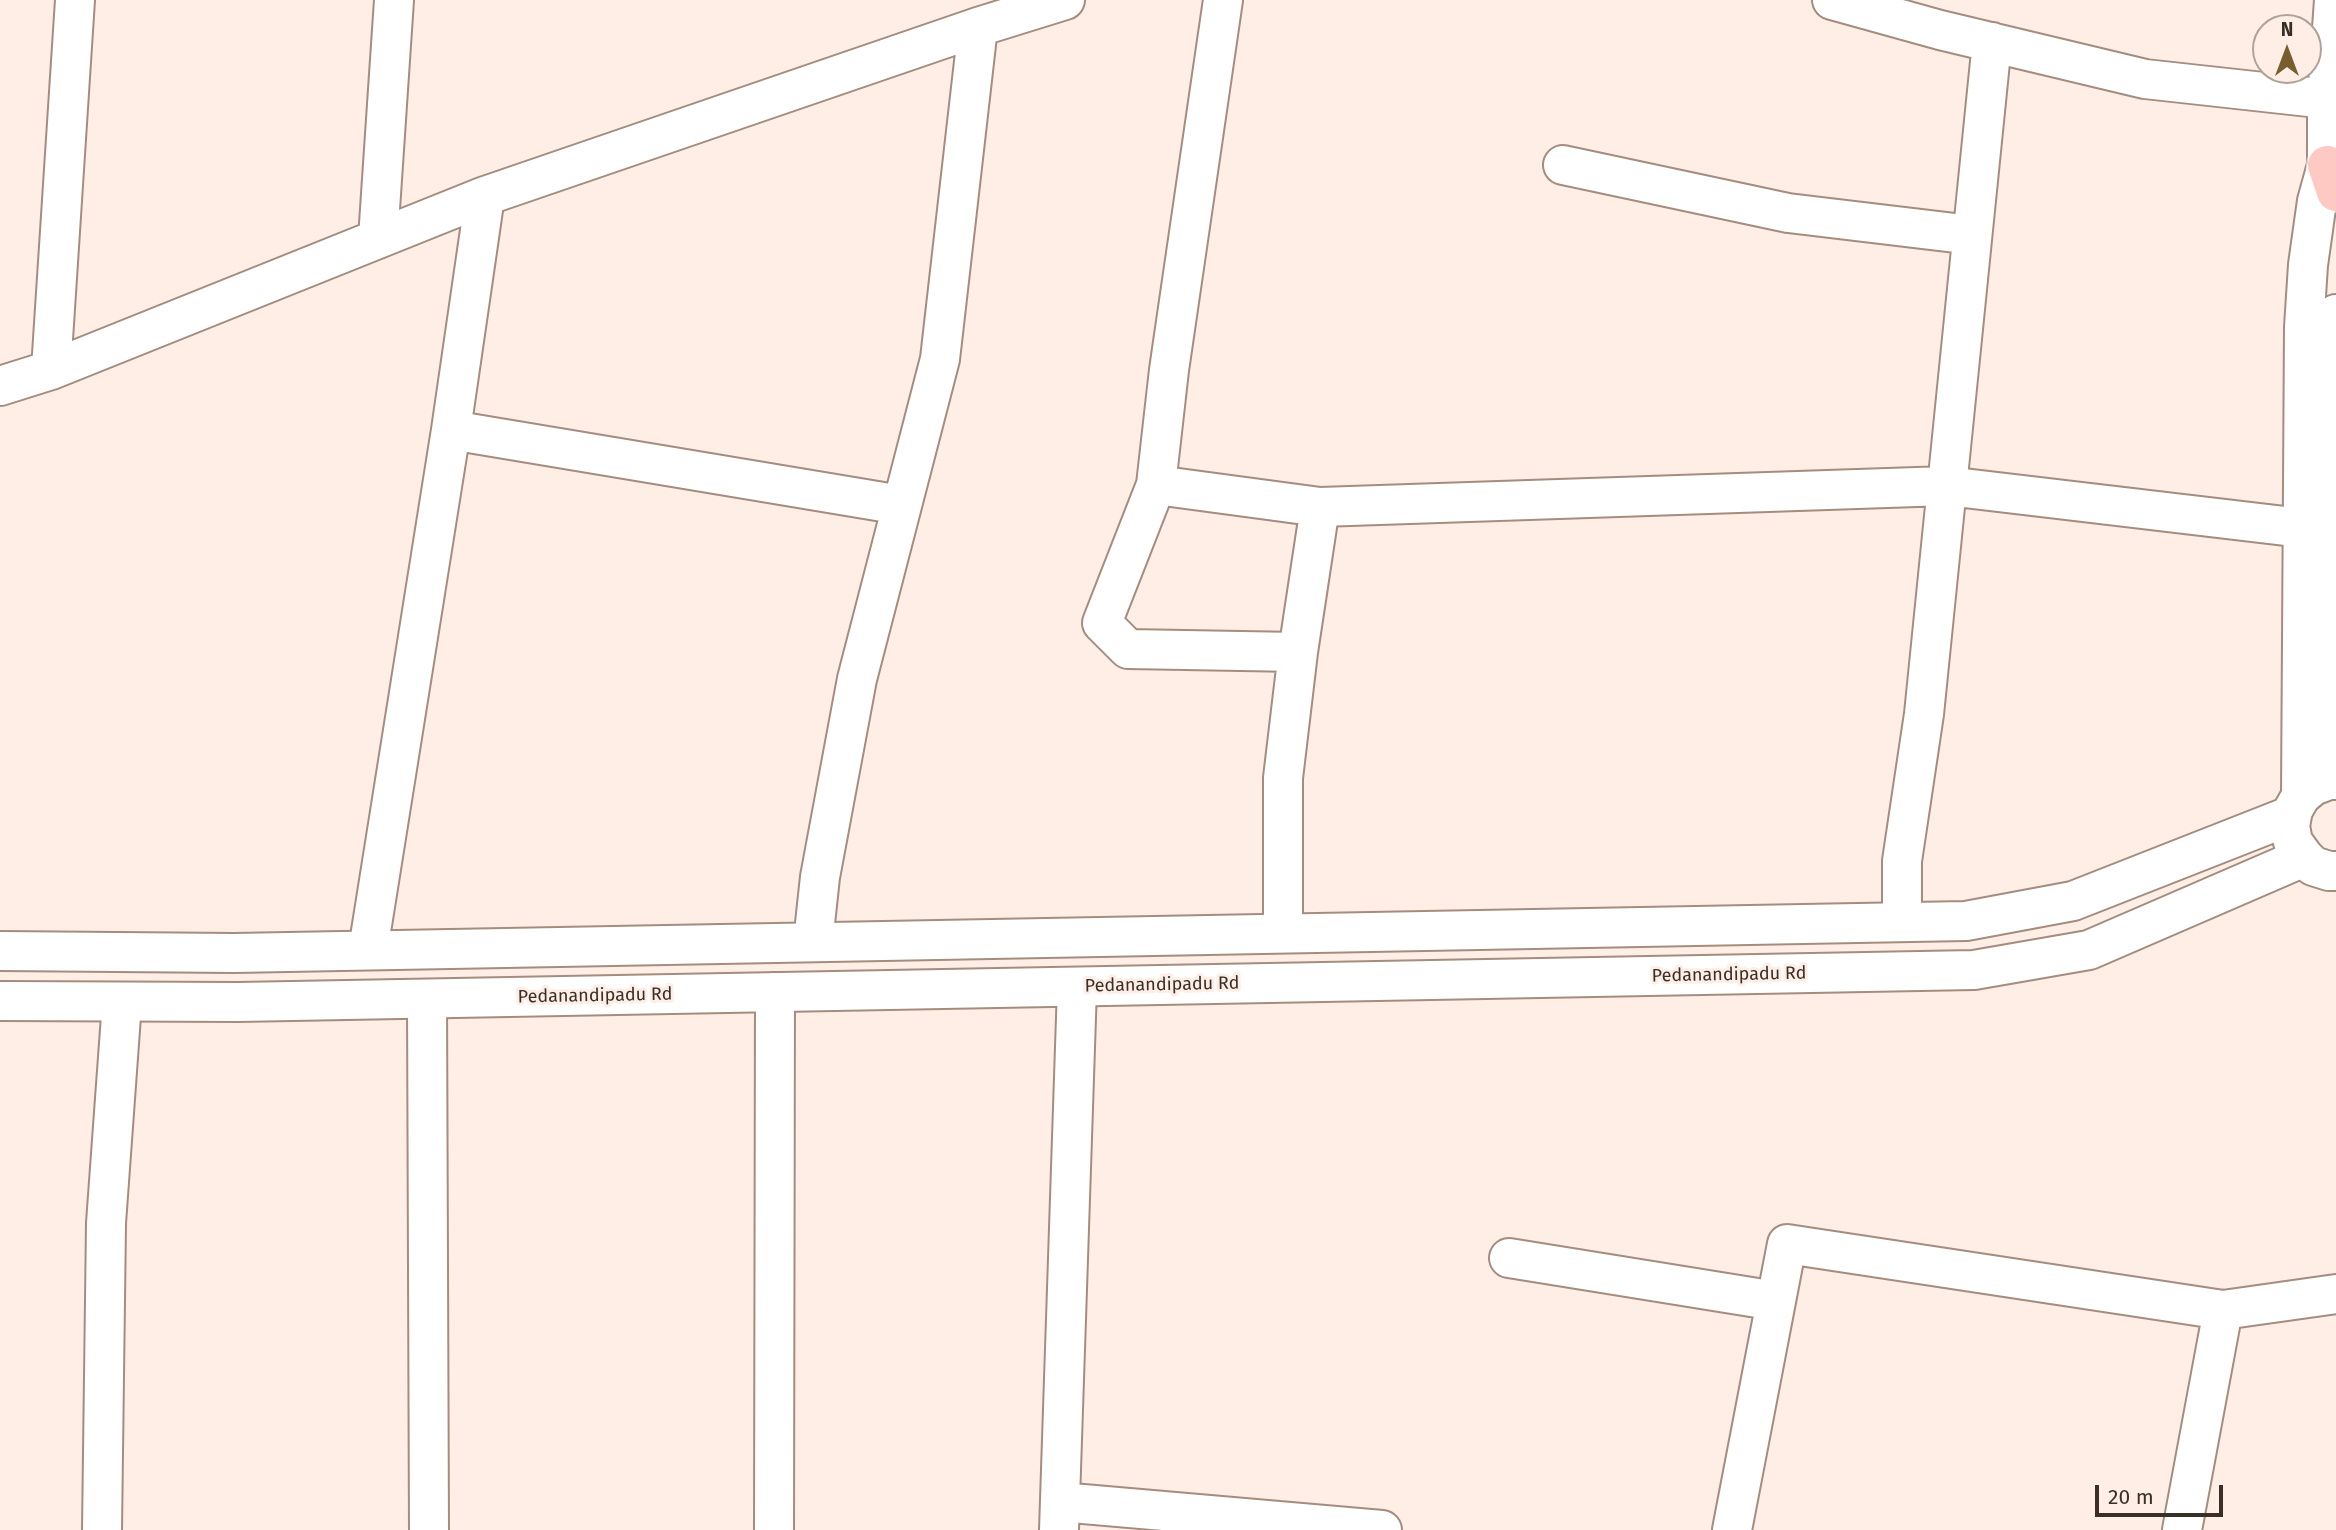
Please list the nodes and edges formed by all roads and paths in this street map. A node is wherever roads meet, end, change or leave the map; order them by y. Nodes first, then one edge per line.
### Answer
1 (75, 0) edge
2 (394, 0) edge
3 (1066, 0) edge
4 (1223, 0) edge
5 (1832, 0) edge
6 (2334, 0) edge
7 (978, 27) junction
8 (1992, 42) junction
9 (2327, 99) junction
10 (1563, 165) dead end
11 (2329, 190) edge
12 (485, 196) junction
13 (1972, 235) junction
14 (378, 239) junction
15 (2336, 314) edge
16 (51, 370) junction
17 (0, 386) edge
18 (451, 430) junction
19 (1156, 485) junction
20 (1947, 486) junction
21 (901, 505) junction
22 (1320, 507) junction
23 (2302, 528) junction
24 (1298, 652) junction
25 (2314, 793) edge
26 (2320, 864) edge
27 (1902, 922) junction
28 (1283, 933) junction
29 (813, 942) junction
30 (368, 950) junction
31 (0, 951) edge
32 (1077, 987) junction
33 (775, 992) junction
34 (428, 999) junction
35 (0, 1001) edge
36 (122, 1002) junction
37 (1509, 1258) dead end
38 (2336, 1294) edge
39 (1776, 1301) junction
40 (2223, 1310) junction
41 (1059, 1516) edge
42 (102, 1530) edge
43 (429, 1530) edge
44 (774, 1530) edge
45 (1382, 1530) edge
46 (1732, 1530) edge
47 (2182, 1530) edge

1 - 16 street
2 - 14 street
3 - 7 street
4 - 19 street
5 - 8 street
6 - 9 street
7 - 12 street
7 - 21 street
8 - 9 street
8 - 13 street
9 - 11 street
10 - 13 street
11 - 23 street
12 - 14 street
12 - 18 street
13 - 20 street
14 - 16 street
15 - 25 street
16 - 17 street
18 - 21 street
18 - 30 street
19 - 22 street
19 - 24 street
20 - 22 street
20 - 23 street
20 - 27 street
21 - 29 street
22 - 24 street
23 - 25 street
24 - 28 street
25 - 26 street
25 - 27 street
26 - 32 street, Pedanandipadu Rd
27 - 28 street
28 - 29 street
29 - 30 street
30 - 31 street
32 - 33 street, Pedanandipadu Rd
32 - 41 street
33 - 34 street, Pedanandipadu Rd
33 - 44 street
34 - 36 street, Pedanandipadu Rd
34 - 43 street
35 - 36 street, Pedanandipadu Rd
36 - 42 street
37 - 39 street
38 - 40 street
39 - 40 street
39 - 46 street
40 - 47 street
41 - 45 street

